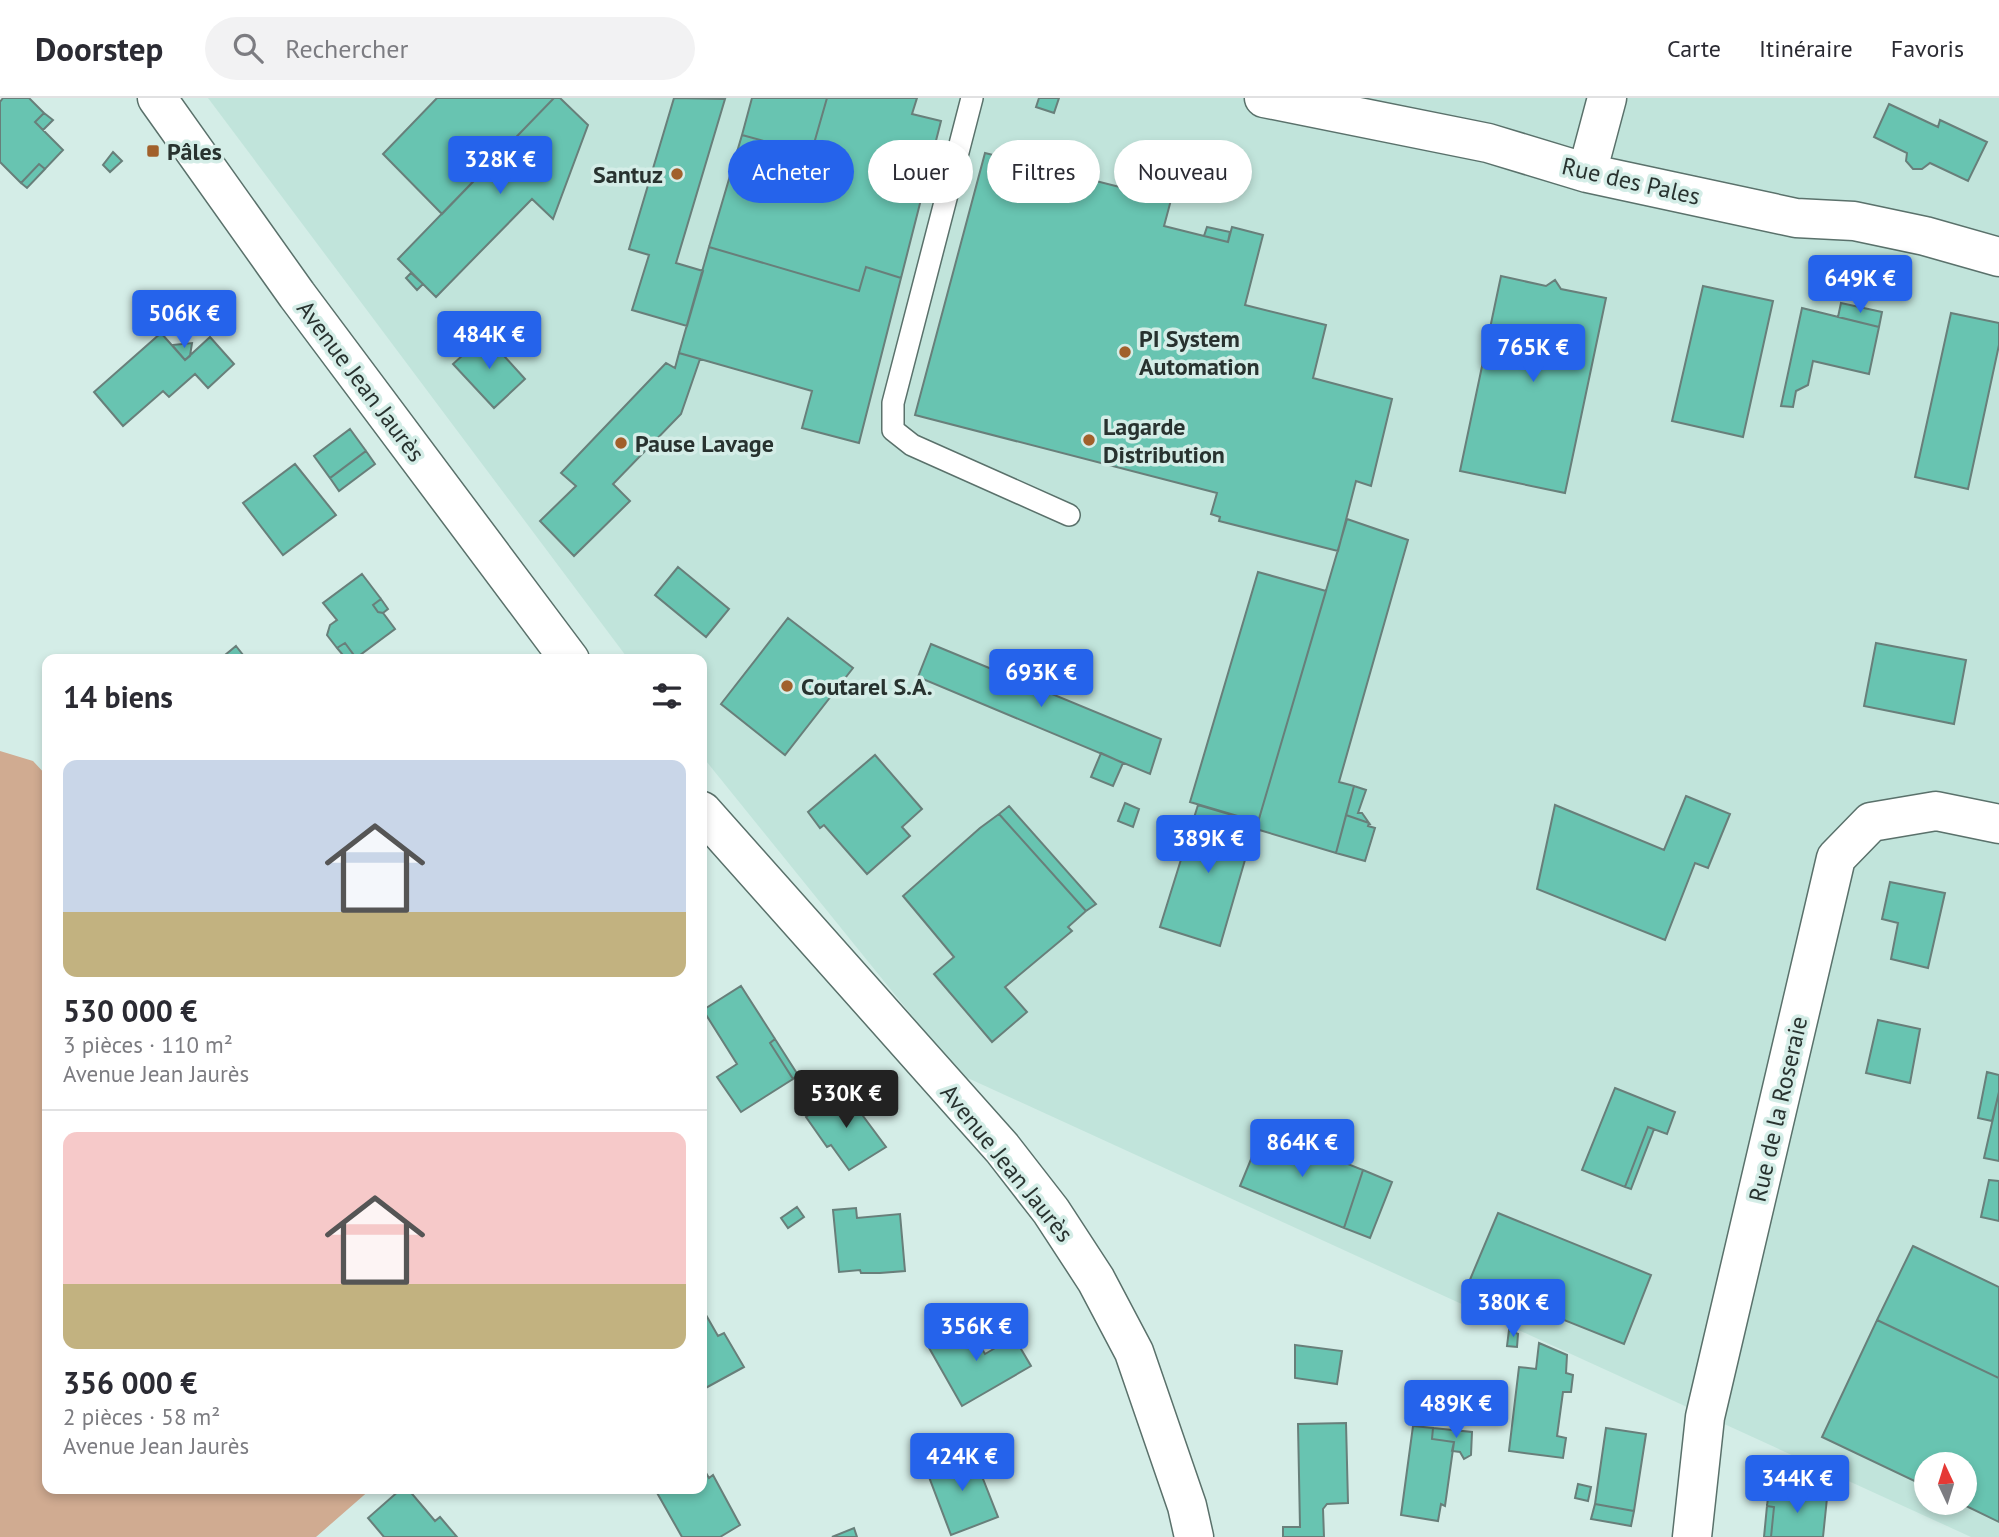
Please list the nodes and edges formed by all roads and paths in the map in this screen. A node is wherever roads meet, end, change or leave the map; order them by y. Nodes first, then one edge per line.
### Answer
1 (157, 98) edge
2 (972, 98) edge
3 (1264, 98) edge
4 (1606, 98) edge
5 (1587, 173) junction
6 (1999, 257) edge
7 (1069, 514) dead end
8 (565, 654) edge
9 (707, 817) edge
10 (1999, 824) edge
11 (1194, 1537) edge
12 (1692, 1537) edge

1 - 8 street, Avenue Jean Jaurès
2 - 7 lane
3 - 5 street, Rue des Pales
4 - 5 street
5 - 6 street, Rue des Pales
9 - 11 street, Avenue Jean Jaurès
10 - 12 street, Rue de la Roseraie

